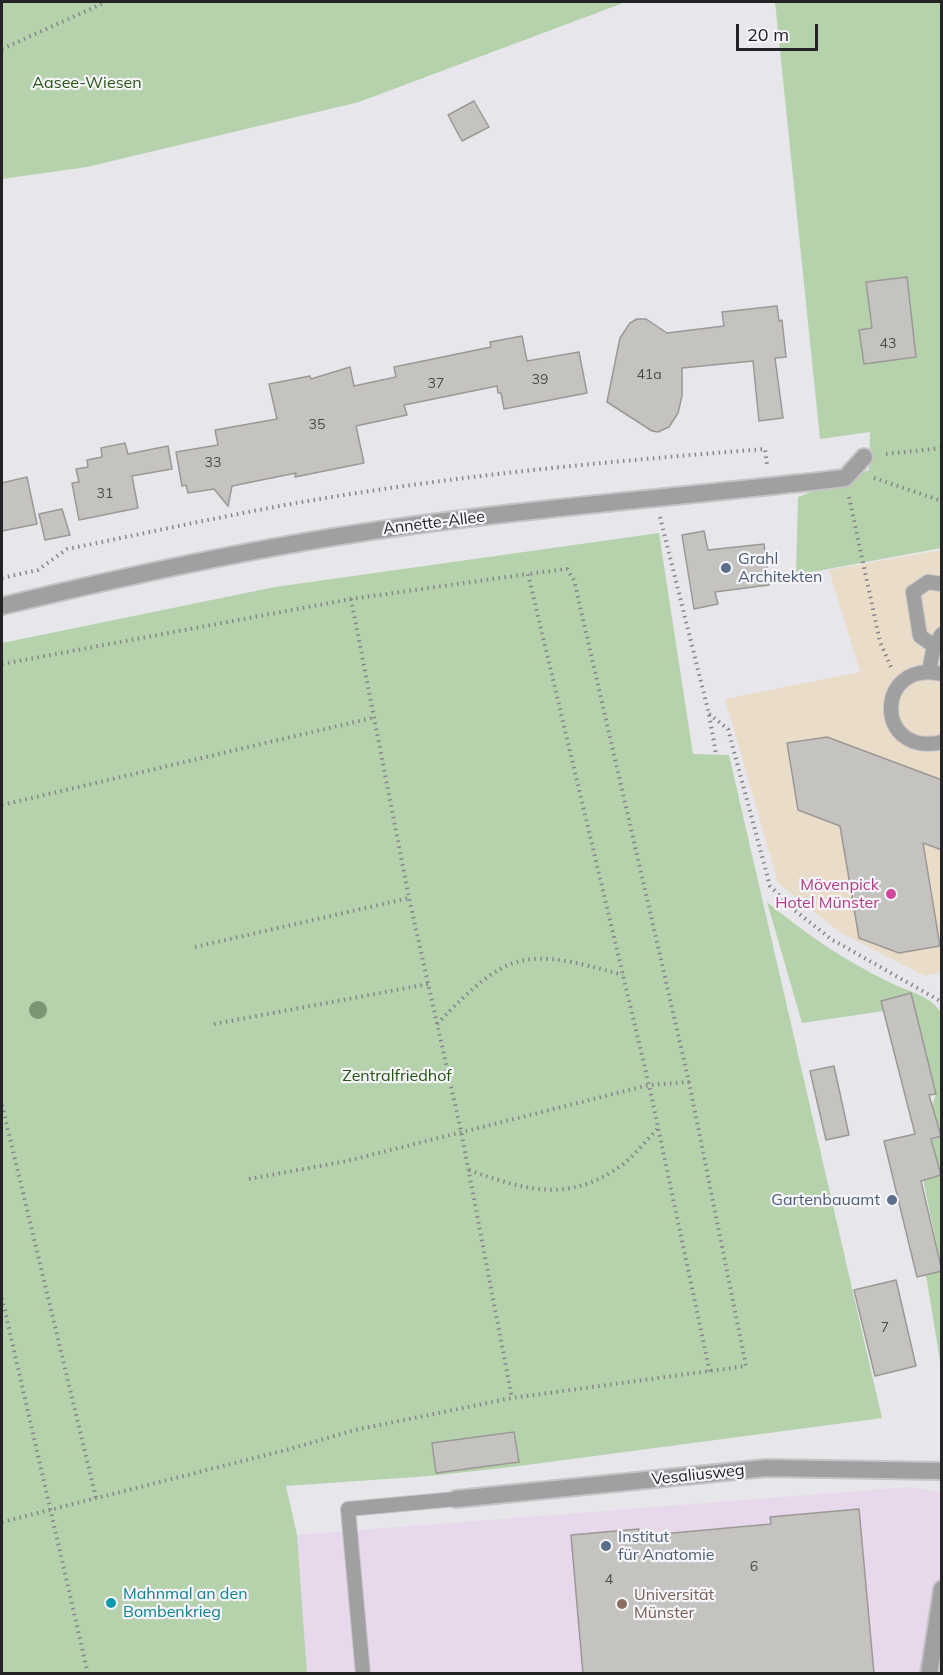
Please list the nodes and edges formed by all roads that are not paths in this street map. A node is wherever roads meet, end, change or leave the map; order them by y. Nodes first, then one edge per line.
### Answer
1 (864, 457) road end
2 (942, 584) edge
3 (2, 606) edge
4 (942, 633) edge
5 (934, 646) junction
6 (935, 673) edge
7 (942, 742) edge
8 (942, 1471) edge
9 (456, 1498) joint
10 (942, 1589) edge
11 (363, 1674) edge
12 (929, 1674) edge

1 - 3 street, Annette-Allee
2 - 5 lane
4 - 5 lane
5 - 6 lane
6 - 7 lane
8 - 9 street, Vesaliusweg
9 - 11 lane
10 - 12 street

